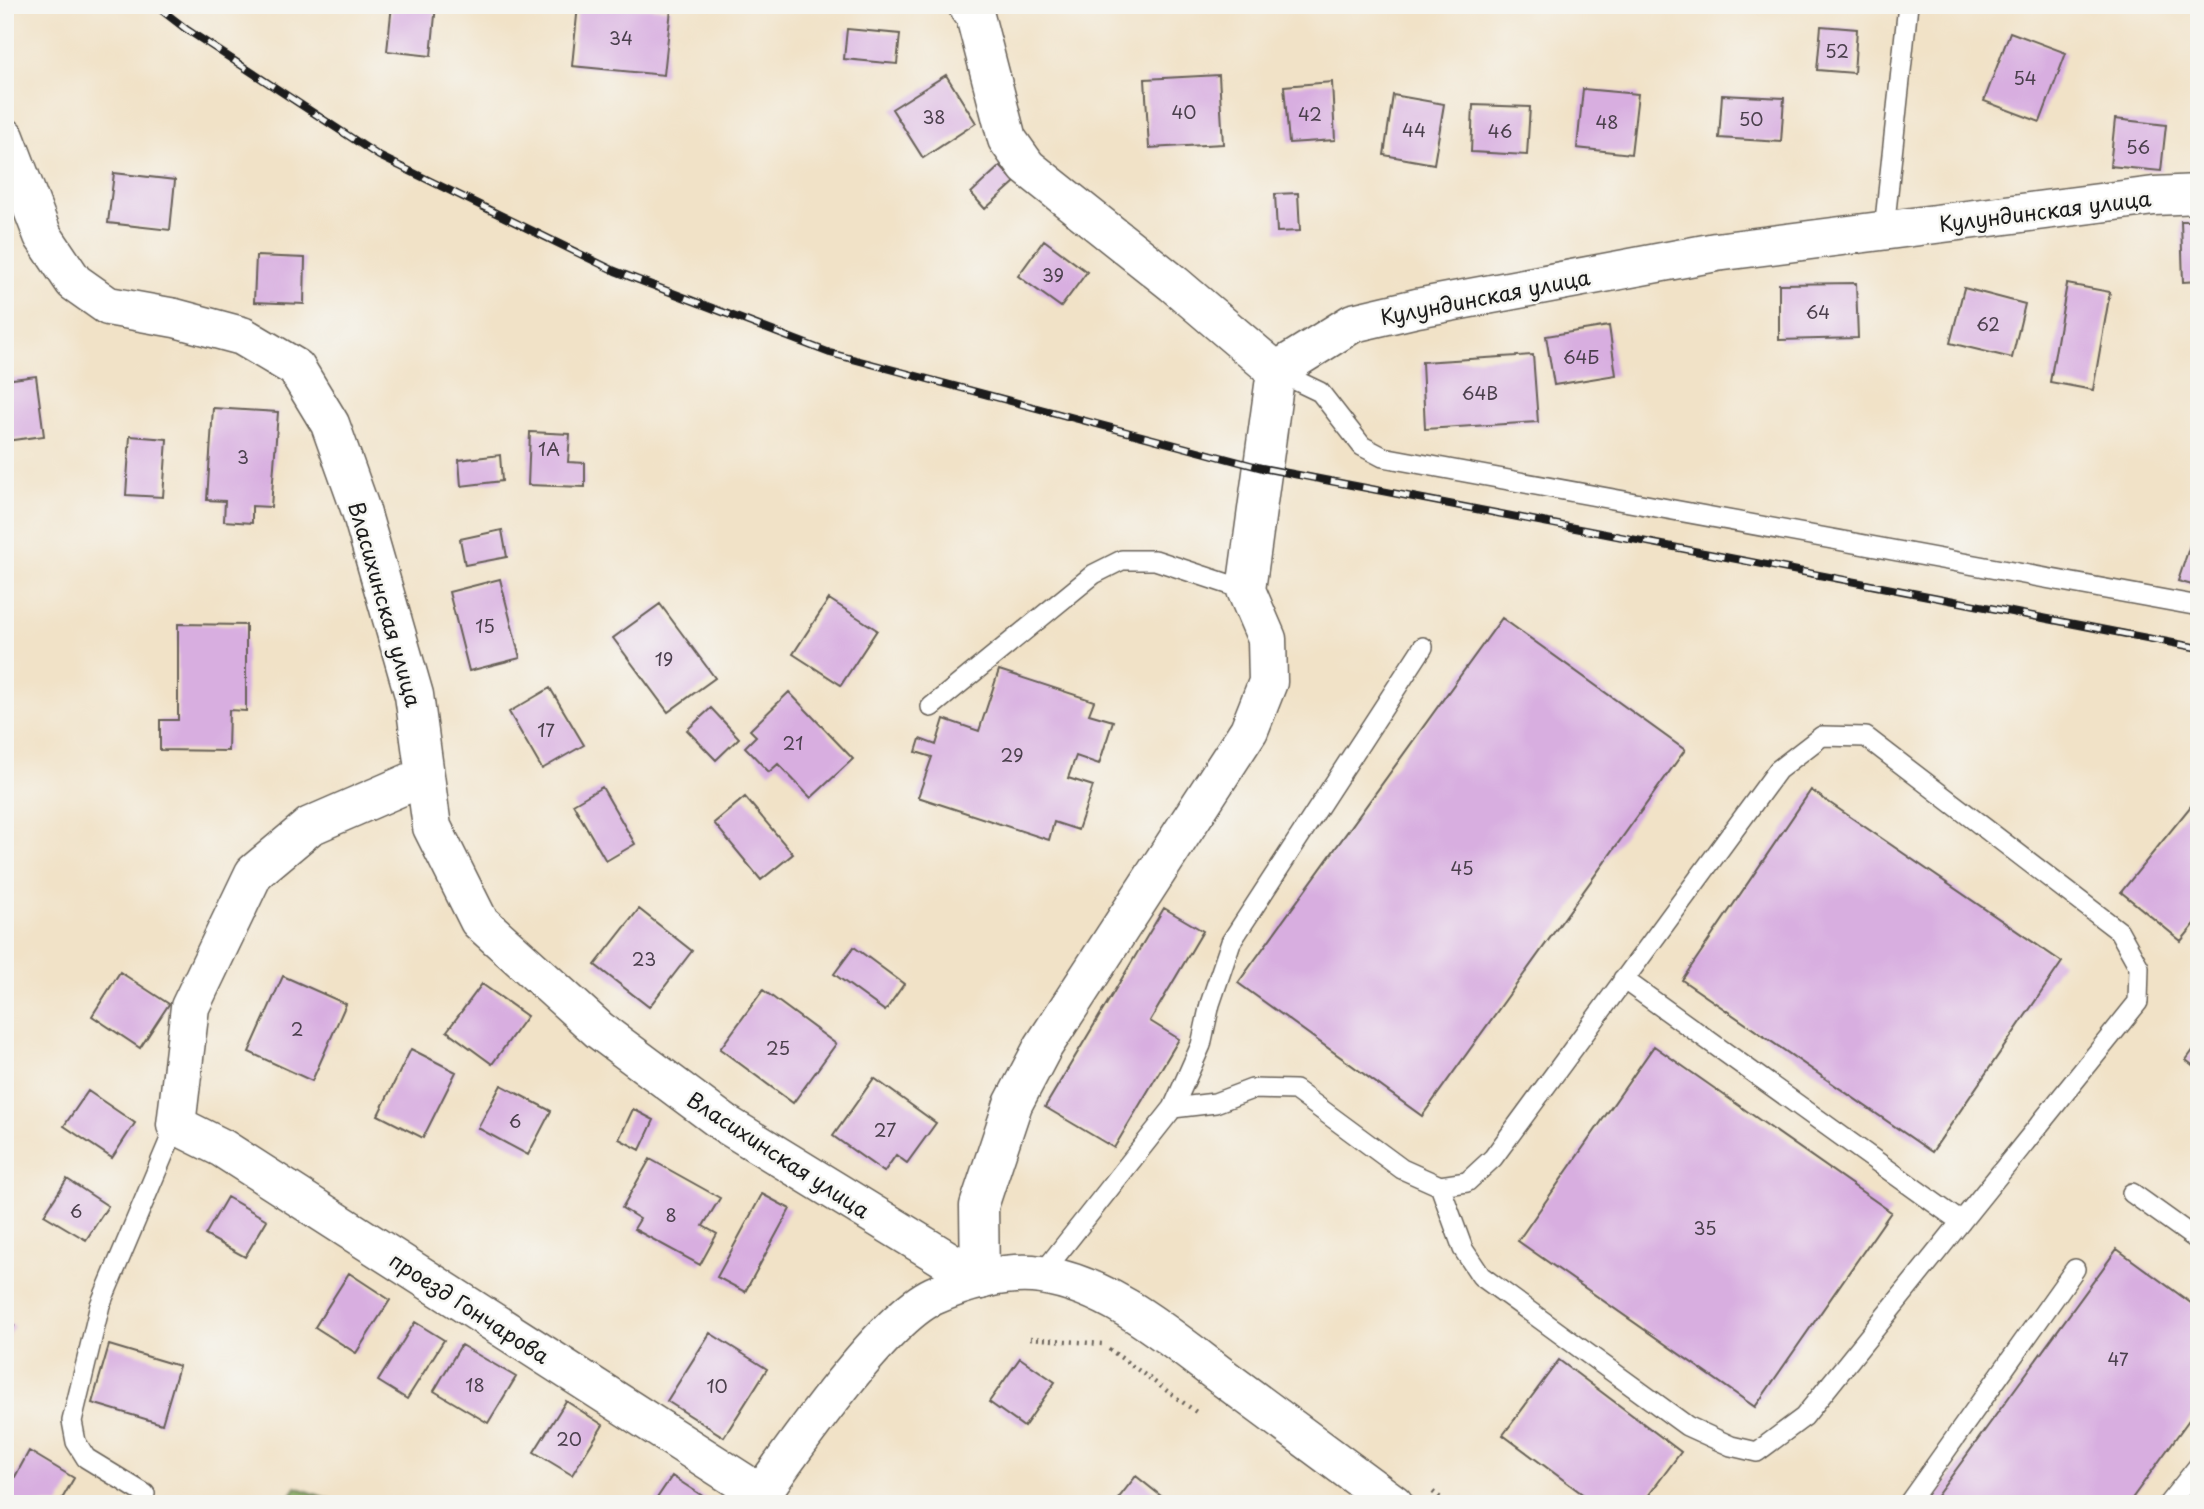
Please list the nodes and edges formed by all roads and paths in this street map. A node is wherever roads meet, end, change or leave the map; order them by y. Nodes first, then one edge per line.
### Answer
1 (967, 5) edge
2 (1908, 5) edge
3 (5, 136) edge
4 (2199, 194) edge
5 (1884, 230) junction
6 (1276, 371) junction
7 (1246, 590) junction
8 (2199, 606) edge
9 (1423, 648) dead end
10 (931, 708) dead end
11 (425, 776) junction
12 (1623, 979) junction
13 (1174, 1108) junction
14 (176, 1125) junction
15 (1440, 1186) junction
16 (2132, 1193) dead end
17 (1961, 1222) junction
18 (2199, 1241) edge
19 (2075, 1269) dead end
20 (1041, 1275) junction
21 (980, 1280) junction
22 (1030, 1338) dead end
23 (1203, 1417) dead end
24 (2199, 1465) edge
25 (145, 1494) dead end
26 (758, 1499) edge
27 (1394, 1504) edge
28 (1908, 1504) edge
29 (2168, 1504) edge

1 - 6 street
2 - 5 lane
3 - 11 street, Власихинская улица
4 - 5 street, Кулундинская улица
5 - 6 street, Кулундинская улица
6 - 7 street
6 - 8 lane
7 - 10 lane
7 - 21 street
9 - 13 lane
11 - 14 street
11 - 21 street, Власихинская улица
12 - 15 lane
12 - 17 lane
12 - 17 lane
13 - 15 lane
13 - 20 lane
14 - 25 lane
14 - 26 street, проезд Гончарова
15 - 17 lane
16 - 18 lane
19 - 28 lane
20 - 21 street
20 - 27 street
21 - 26 street
22 - 23 path
24 - 29 lane

